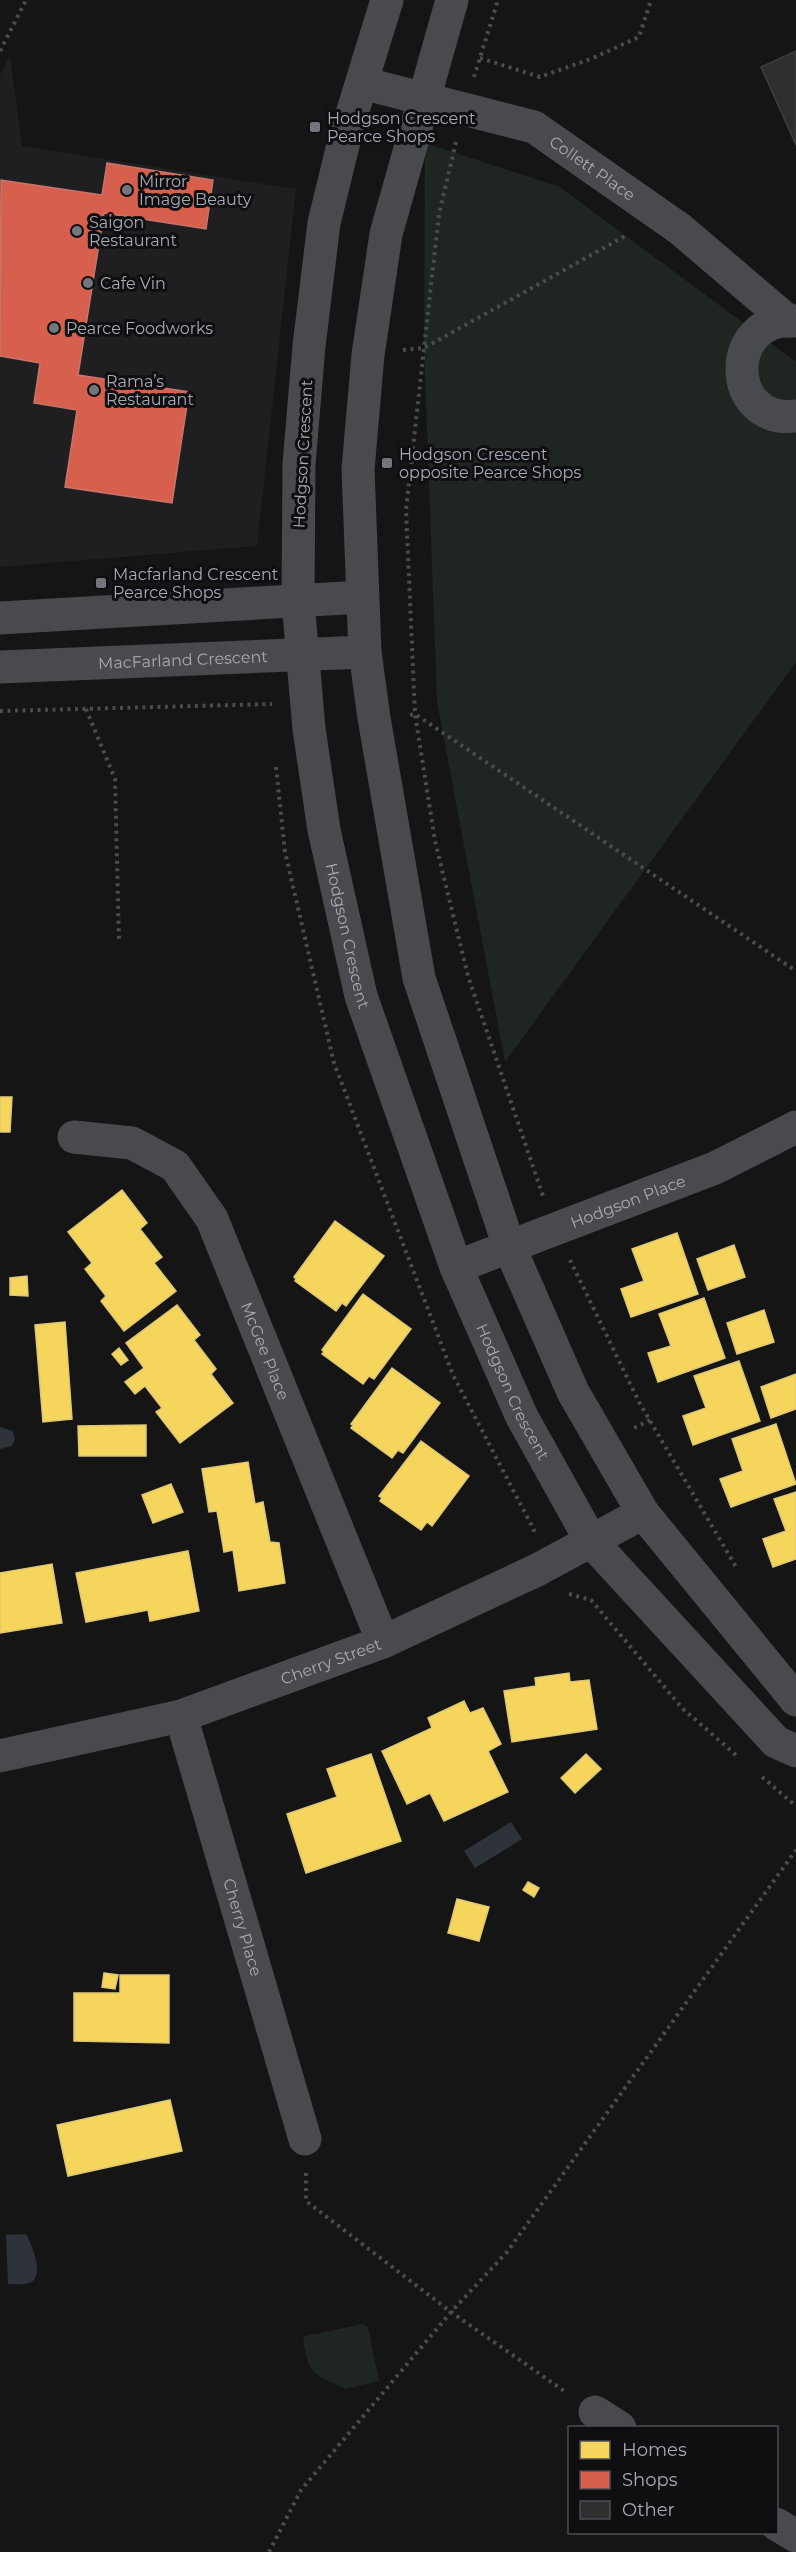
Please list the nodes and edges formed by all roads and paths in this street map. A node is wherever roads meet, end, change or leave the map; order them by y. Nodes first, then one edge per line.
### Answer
1 (26, 0) edge
2 (387, 0) edge
3 (452, 0) edge
4 (498, 0) edge
5 (651, 0) edge
6 (0, 51) edge
7 (480, 58) junction
8 (362, 83) junction
9 (423, 98) junction
10 (464, 109) junction
11 (661, 216) junction
12 (792, 321) edge
13 (424, 348) junction
14 (368, 355) junction
15 (796, 416) edge
16 (362, 597) junction
17 (298, 601) junction
18 (0, 618) edge
19 (365, 652) junction
20 (301, 655) junction
21 (0, 667) edge
22 (86, 709) junction
23 (0, 711) edge
24 (279, 713) dead end
25 (415, 714) junction
26 (119, 941) dead end
27 (796, 971) edge
28 (796, 1127) edge
29 (74, 1137) dead end
30 (554, 1228) junction
31 (509, 1246) junction
32 (456, 1267) junction
33 (643, 1513) junction
34 (591, 1541) junction
35 (737, 1569) dead end
36 (383, 1642) junction
37 (796, 1700) edge
38 (181, 1716) junction
39 (796, 1751) edge
40 (0, 1756) edge
41 (796, 1850) edge
42 (305, 2139) joint
43 (451, 2312) junction
44 (607, 2420) edge
45 (778, 2525) edge
46 (796, 2536) edge
47 (269, 2552) edge

1 - 6 path
2 - 8 street, Hodgson Crescent
3 - 9 street
4 - 7 path
5 - 7 path
7 - 10 path
8 - 9 street, Collett Place
8 - 17 street, Hodgson Crescent
9 - 10 street, Collett Place
9 - 14 street
10 - 11 street, Collett Place
10 - 13 path
11 - 12 street, Collett Place
11 - 13 path
12 - 15 street, Collett Place
13 - 14 path
13 - 25 path
14 - 16 street
16 - 17 street
16 - 19 street
17 - 18 street
17 - 20 street, Hodgson Crescent
19 - 20 street, MacFarland Crescent
19 - 31 street
20 - 21 street, MacFarland Crescent
20 - 32 street, Hodgson Crescent
22 - 23 path
22 - 24 path
22 - 26 path
25 - 27 path
25 - 30 path
28 - 30 street, Hodgson Place
29 - 36 street, McGee Place
30 - 31 street, Hodgson Place
30 - 35 path
31 - 32 street, Hodgson Place
31 - 33 street
32 - 34 street, Hodgson Crescent
33 - 34 street, Cherry Street
33 - 37 street
34 - 36 street, Cherry Street
34 - 39 street, Hodgson Crescent
36 - 38 street, Cherry Street
38 - 40 street, Cherry Street
38 - 42 street, Cherry Place
41 - 43 path
42 - 43 path
43 - 44 path
43 - 47 path
45 - 46 street

